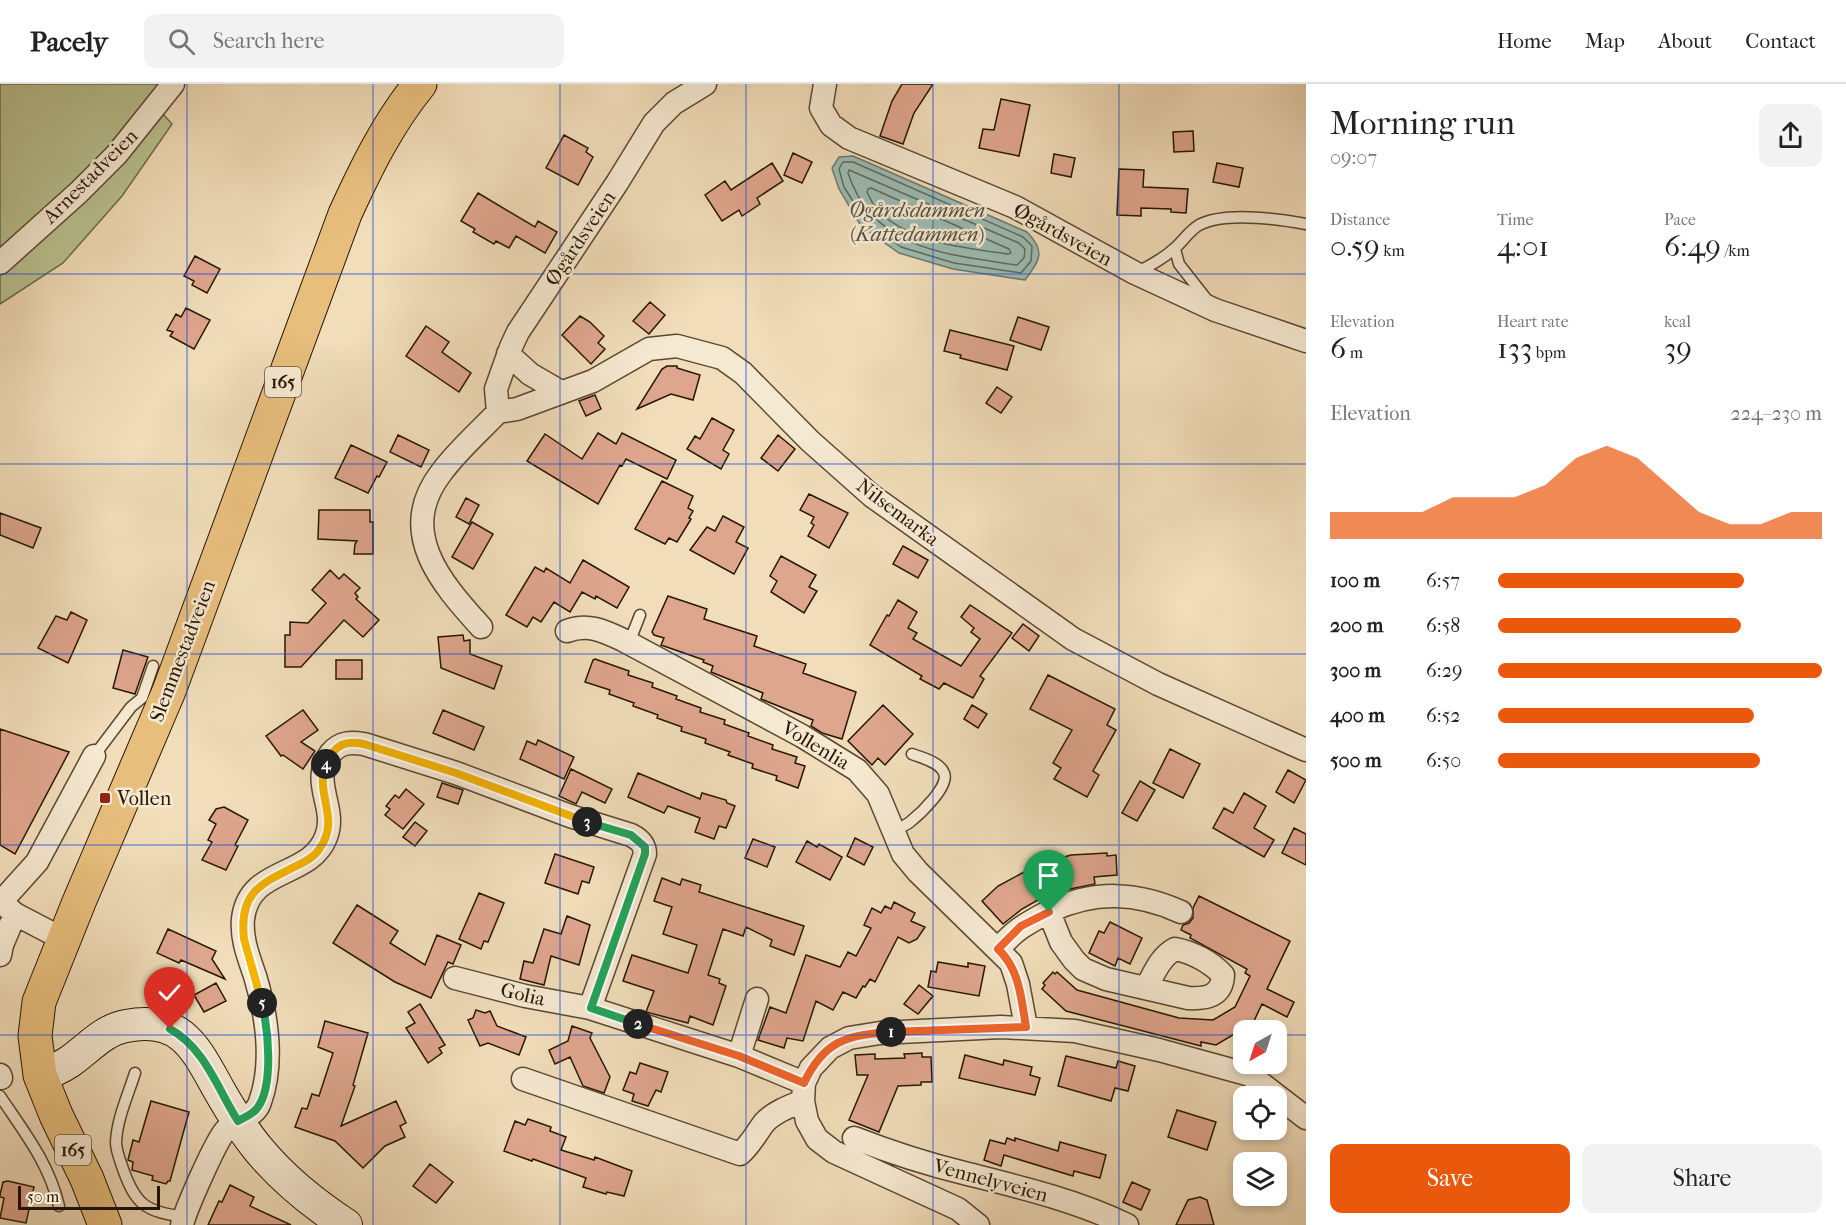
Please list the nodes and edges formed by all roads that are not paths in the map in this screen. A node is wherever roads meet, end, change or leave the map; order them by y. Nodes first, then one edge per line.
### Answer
1 (173, 84) edge
2 (705, 84) edge
3 (825, 84) edge
4 (411, 87) edge
5 (1306, 224) edge
6 (1174, 249) junction
7 (0, 263) edge
8 (1135, 273) junction
9 (1215, 310) junction
10 (1306, 341) edge
11 (510, 351) junction
12 (561, 392) junction
13 (498, 412) junction
14 (640, 615) dead end
15 (481, 627) dead end
16 (567, 631) dead end
17 (629, 643) junction
18 (153, 666) dead end
19 (1306, 750) edge
20 (912, 754) dead end
21 (94, 756) joint
22 (893, 831) junction
23 (5, 906) edge
24 (1049, 912) junction
25 (1181, 912) dead end
26 (63, 939) junction
27 (998, 949) junction
28 (0, 956) edge
29 (455, 978) dead end
30 (1146, 988) dead end
31 (757, 999) dead end
32 (591, 1008) junction
33 (1026, 1027) junction
34 (739, 1056) junction
35 (135, 1073) dead end
36 (40, 1075) junction
37 (523, 1079) dead end
38 (0, 1083) edge
39 (804, 1092) junction
40 (1306, 1118) edge
41 (238, 1121) junction
42 (854, 1138) dead end
43 (59, 1206) dead end
44 (183, 1221) edge
45 (105, 1225) edge
46 (346, 1225) edge
47 (978, 1225) edge
48 (1127, 1225) edge

1 - 7 street, Arnestadveien
2 - 11 street, Øgårdsveien
3 - 8 street, Øgårdsveien
4 - 26 main road, Slemmestadveien / 165
5 - 6 lane
6 - 8 lane
6 - 9 lane
8 - 9 street, Øgårdsveien
9 - 10 street, Øgårdsveien
11 - 12 street
11 - 13 street
12 - 13 street, Nilsemarka
12 - 19 street, Nilsemarka
13 - 15 street
14 - 17 lane
16 - 17 street, Vollenlia
17 - 22 street, Vollenlia
18 - 21 lane
20 - 22 lane
21 - 23 street
22 - 27 street, Vollenlia
23 - 26 street
23 - 28 street
24 - 25 street
24 - 27 street
24 - 30 street
26 - 36 main road, Slemmestadveien / 165
27 - 33 street, Vollenlia
29 - 32 street, Golia
31 - 34 street
32 - 34 street, Golia
32 - 41 street
33 - 39 street
33 - 40 street
34 - 39 street, Golia
35 - 44 lane
36 - 41 main road
36 - 45 main road, Slemmestadveien / 165
37 - 39 street
38 - 43 lane
39 - 47 street
41 - 44 street
41 - 46 main road
42 - 48 street, Vennelyveien

